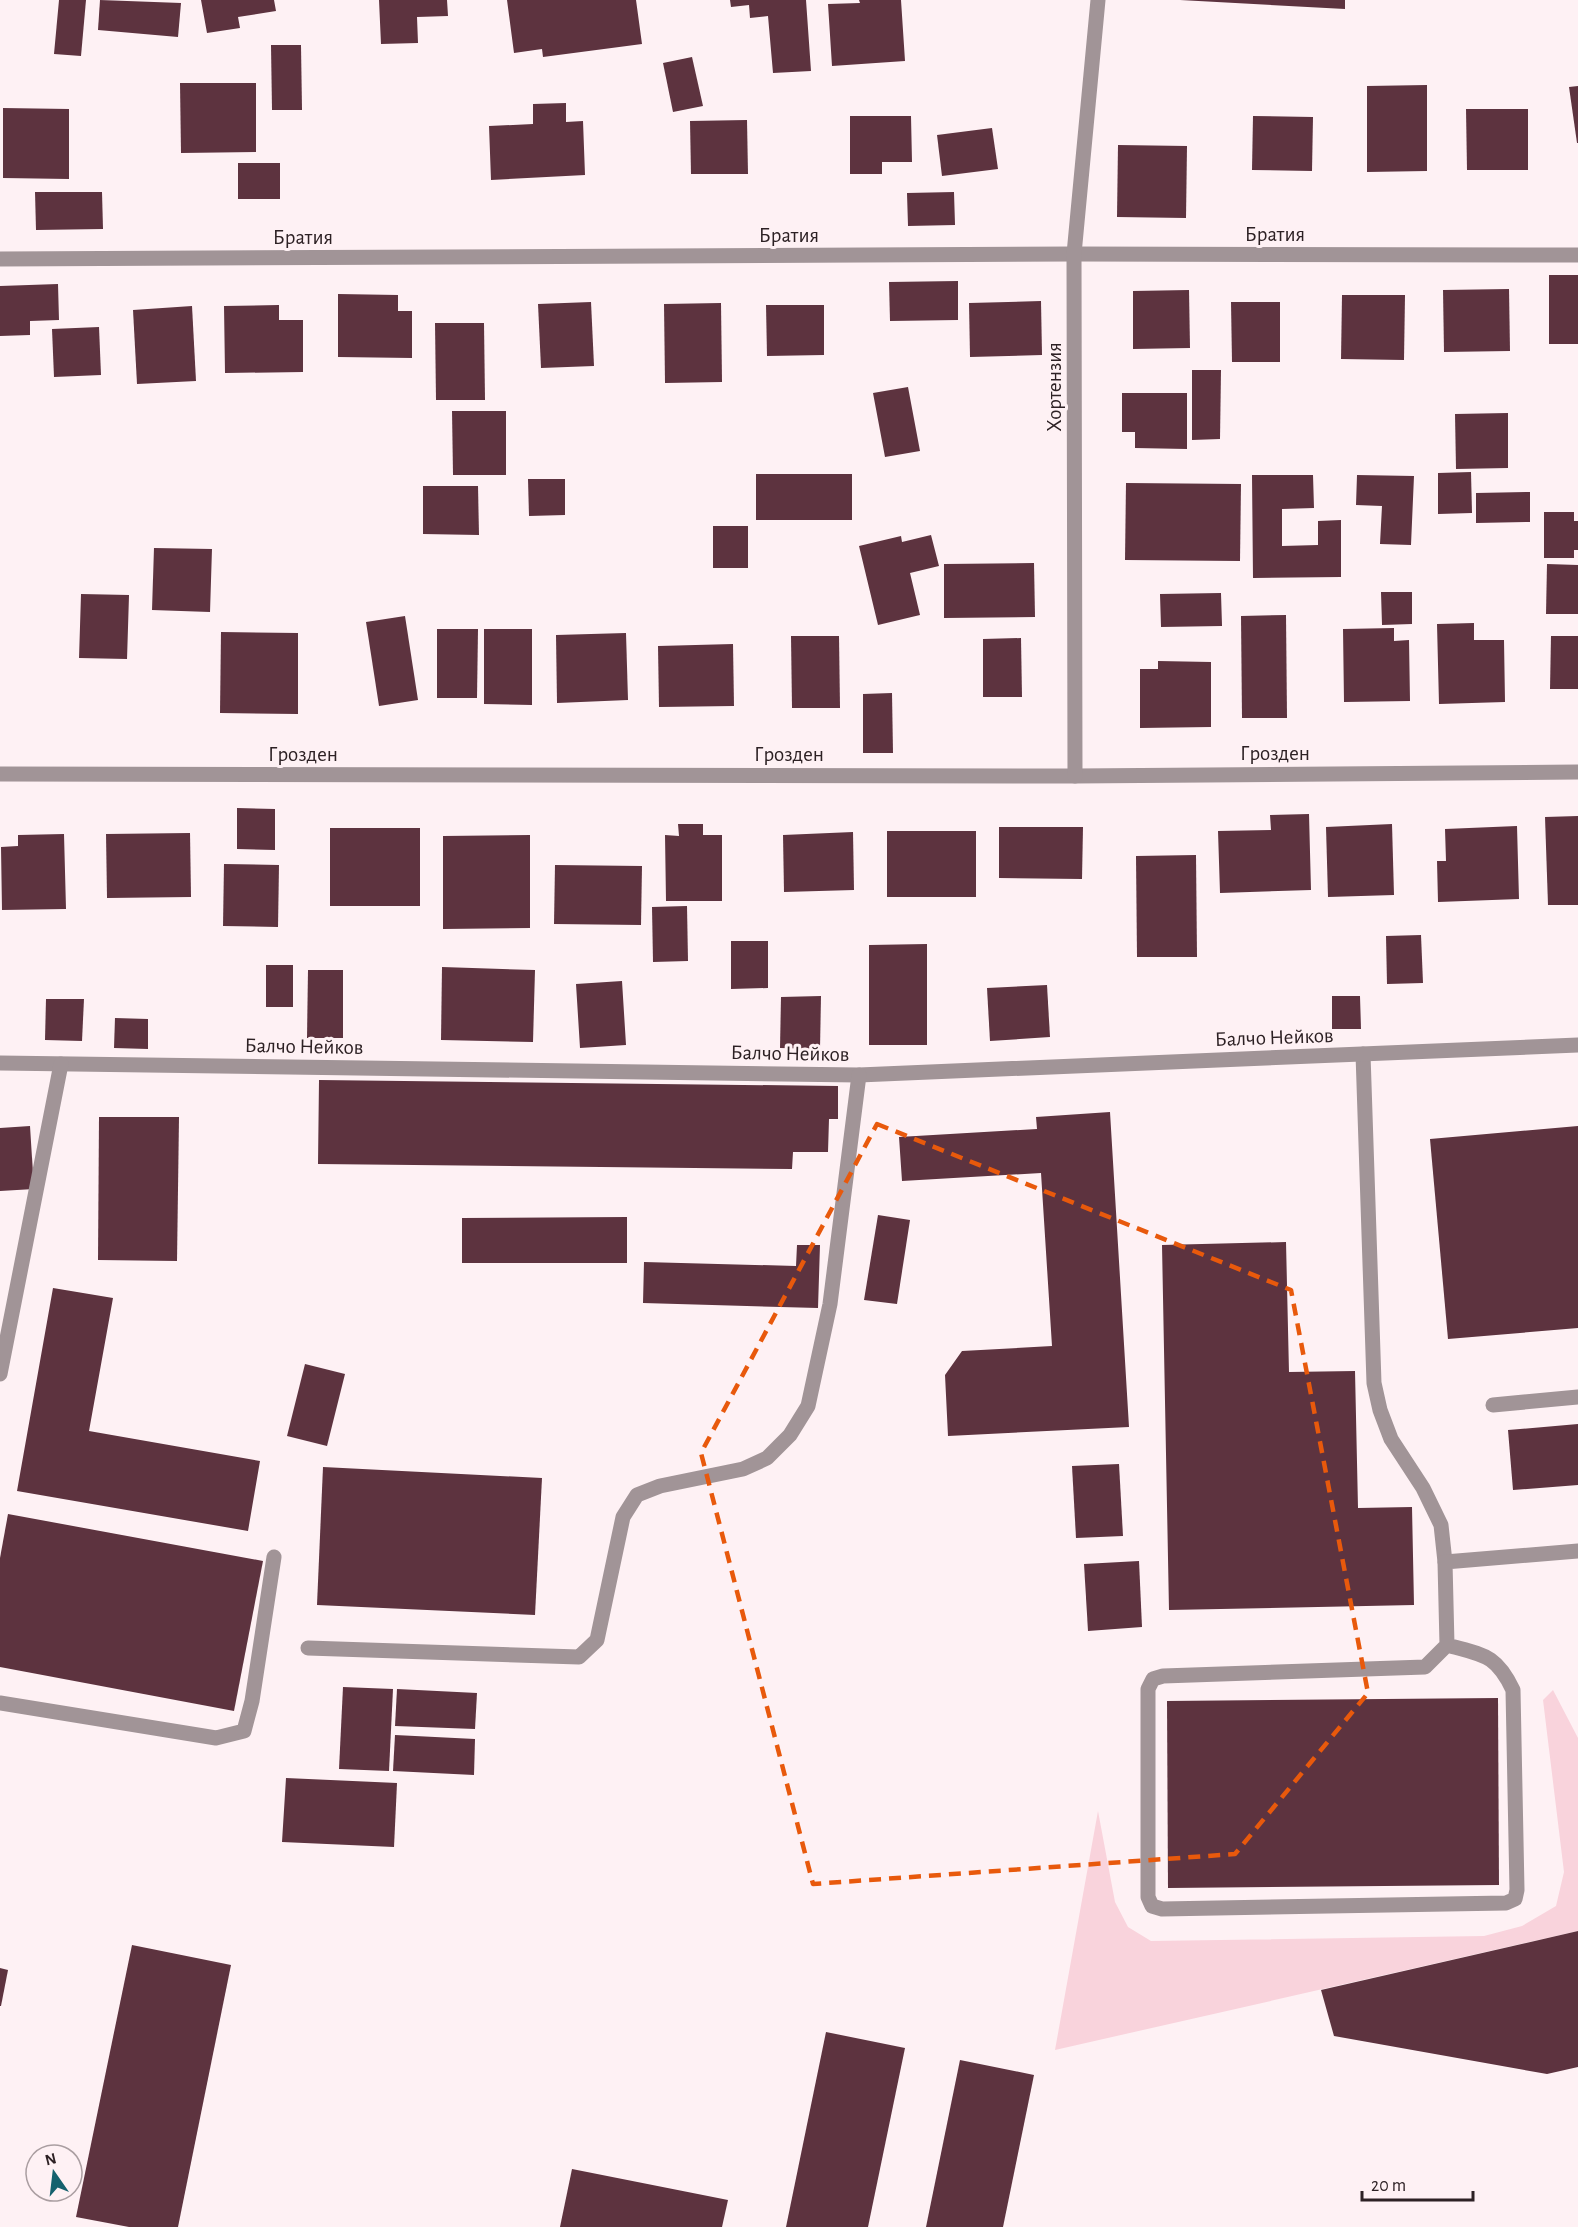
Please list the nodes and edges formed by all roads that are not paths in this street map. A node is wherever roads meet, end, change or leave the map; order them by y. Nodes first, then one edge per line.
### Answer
1 (1098, 0) edge
2 (1074, 254) junction
3 (1578, 255) edge
4 (0, 260) edge
5 (1578, 772) edge
6 (0, 774) edge
7 (1076, 776) junction
8 (1578, 1045) edge
9 (1363, 1054) junction
10 (0, 1063) edge
11 (61, 1064) junction
12 (859, 1075) junction
13 (0, 1374) edge
14 (1578, 1397) edge
15 (1493, 1405) dead end
16 (1578, 1551) edge
17 (274, 1557) dead end
18 (1445, 1562) junction
19 (1447, 1645) junction
20 (308, 1648) dead end
21 (0, 1703) edge

1 - 2 street, Хортензия
2 - 3 street, Братия
2 - 4 street, Братия
2 - 7 street, Хортензия
5 - 7 street, Грозден
6 - 7 street, Грозден
8 - 9 street, Балчо Нейков
9 - 12 street, Балчо Нейков
9 - 18 street
10 - 11 street, Балчо Нейков
11 - 12 street, Балчо Нейков
11 - 13 street
12 - 20 street
14 - 15 street
16 - 18 street
17 - 21 street
18 - 19 street
19 - 19 street

